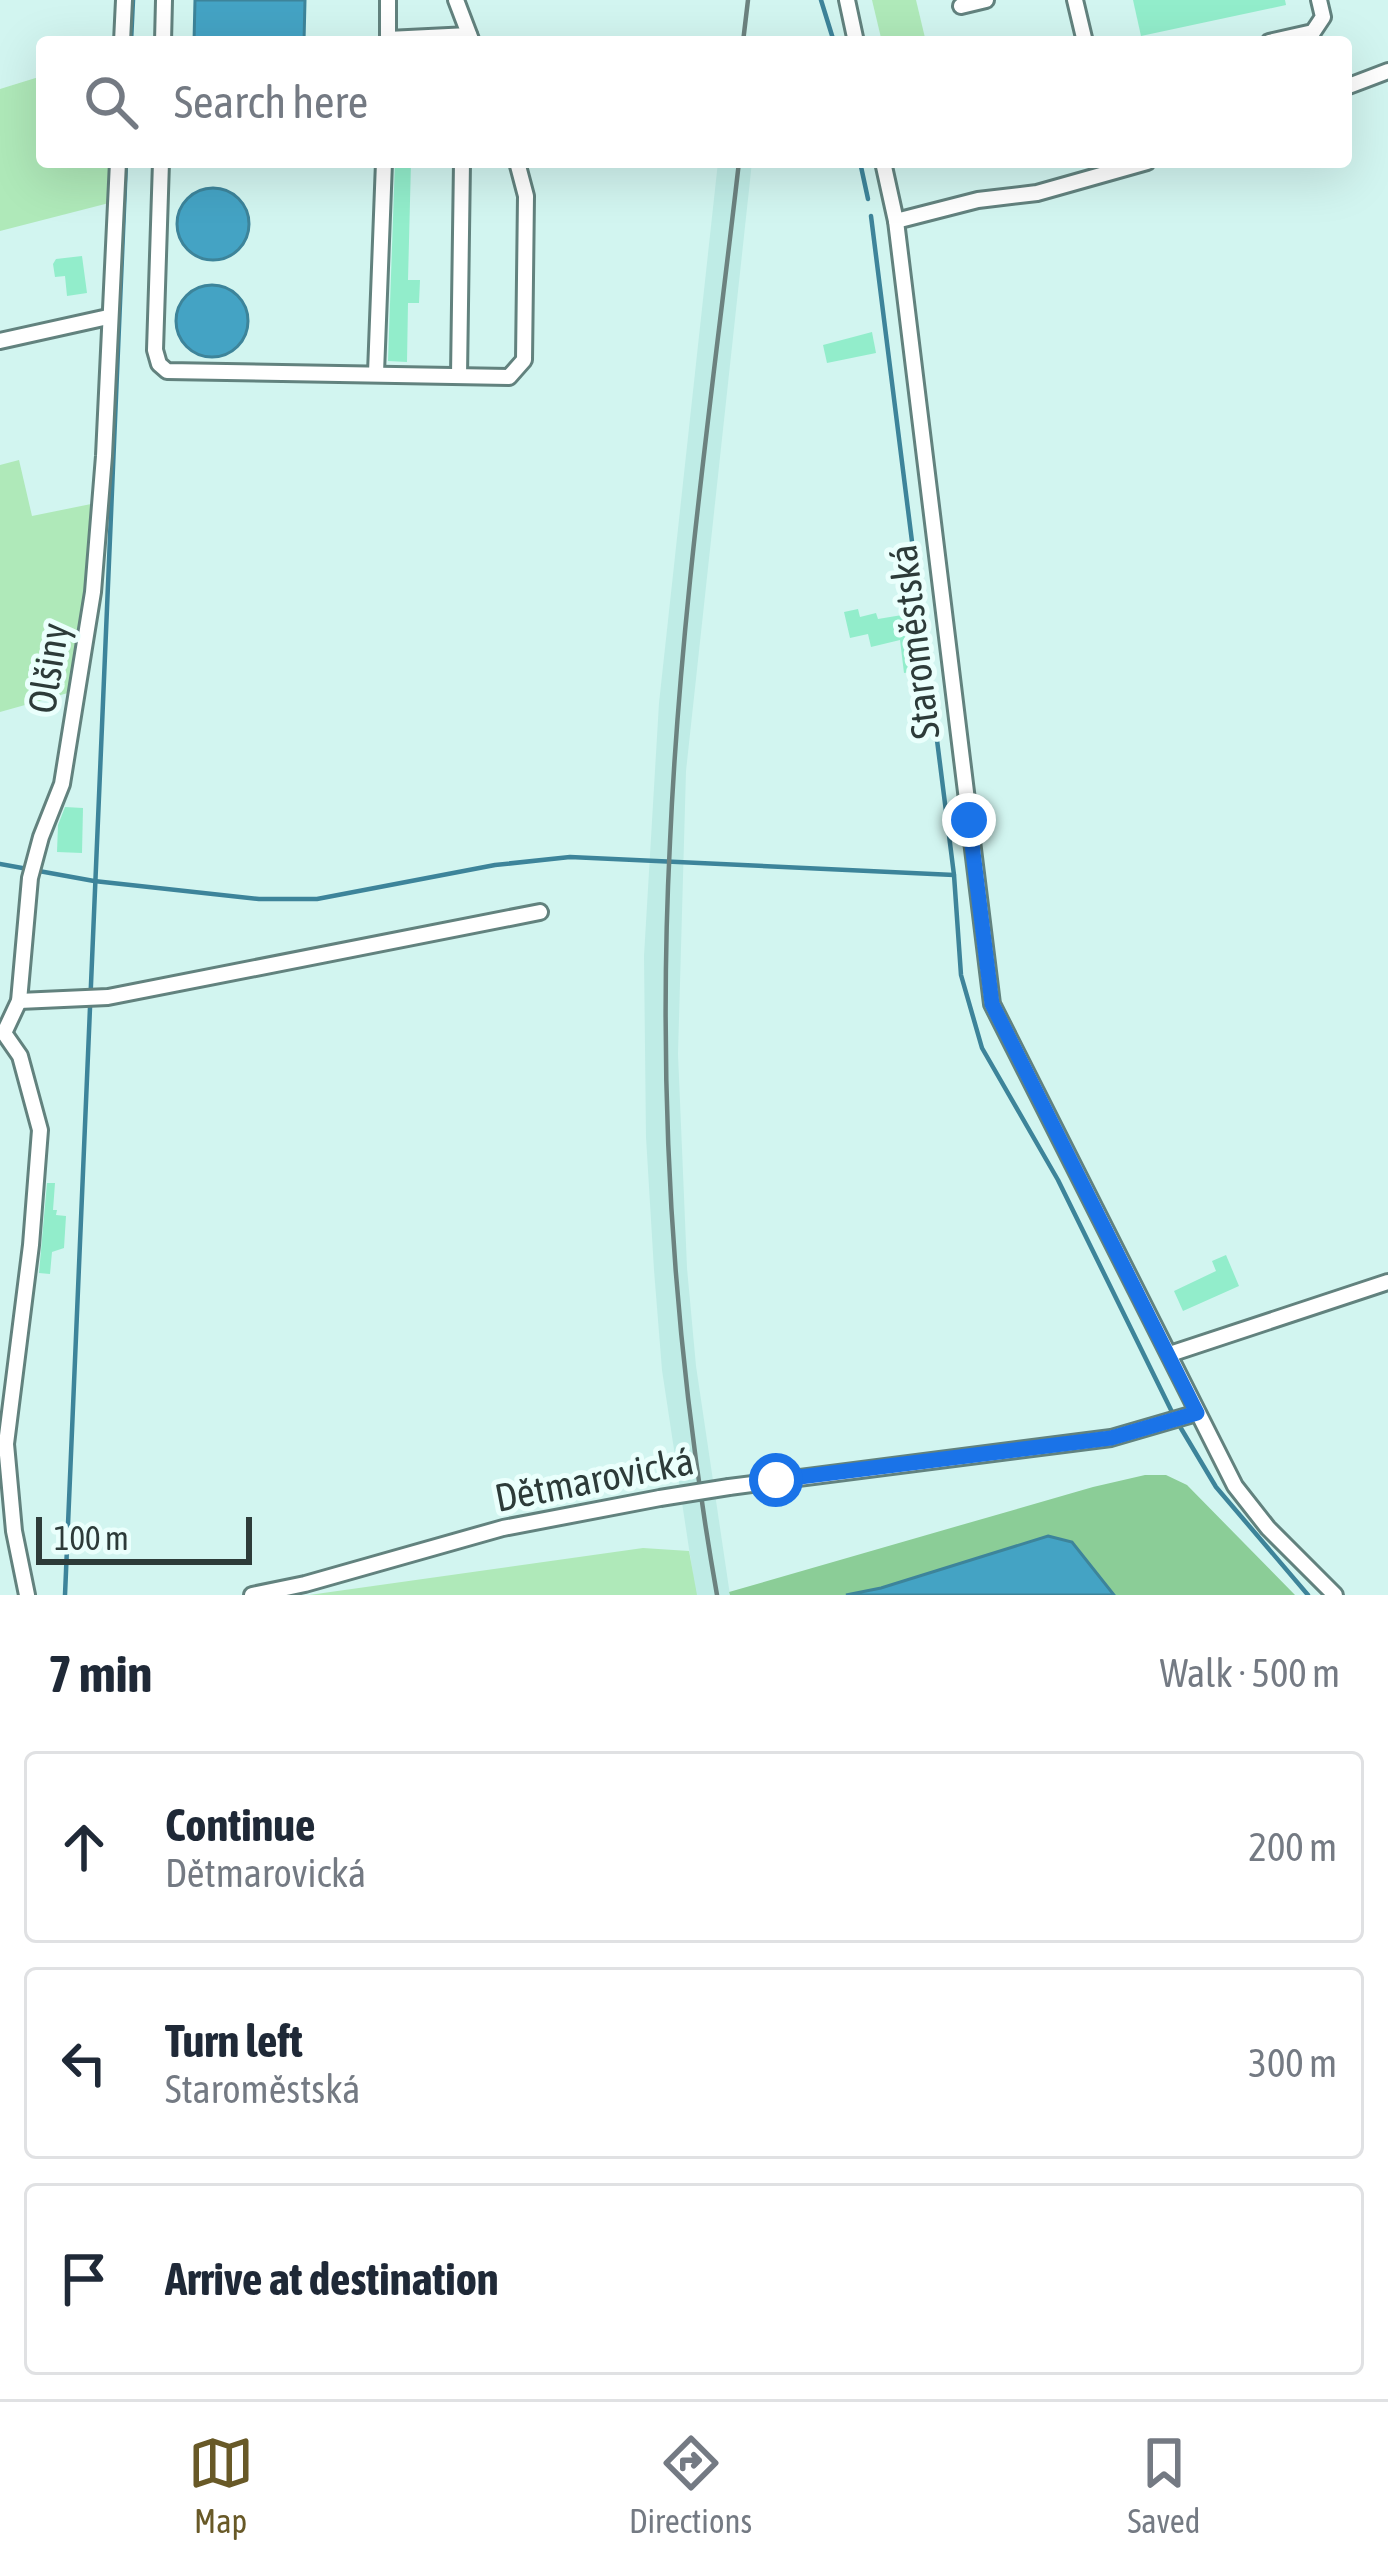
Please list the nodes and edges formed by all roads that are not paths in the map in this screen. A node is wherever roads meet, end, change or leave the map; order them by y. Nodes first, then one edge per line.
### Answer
1 (124, 0) edge
2 (164, 0) edge
3 (388, 0) edge
4 (456, 0) edge
5 (847, 0) edge
6 (986, 0) edge
7 (1075, 0) edge
8 (1319, 0) edge
9 (961, 6) dead end
10 (122, 36) edge
11 (163, 36) edge
12 (388, 36) edge
13 (469, 36) edge
14 (855, 36) edge
15 (1084, 36) edge
16 (1295, 36) edge
17 (1388, 71) edge
18 (1352, 85) edge
19 (118, 168) edge
20 (160, 168) edge
21 (384, 168) edge
22 (462, 168) edge
23 (519, 168) edge
24 (884, 168) edge
25 (1111, 168) edge
26 (896, 221) junction
27 (108, 317) junction
28 (0, 341) edge
29 (376, 374) junction
30 (459, 376) junction
31 (541, 912) dead end
32 (20, 1001) junction
33 (2, 1033) edge
34 (1388, 1282) edge
35 (1169, 1354) junction
36 (1190, 1415) junction
37 (27, 1595) edge
38 (252, 1595) edge
39 (1335, 1595) edge

1 - 10 street
2 - 11 street
3 - 12 street
4 - 13 street
5 - 14 street
6 - 9 street
7 - 15 street
8 - 16 street
17 - 18 street
19 - 27 street, Olšiny
20 - 29 street
21 - 29 street
22 - 30 street
23 - 30 street
24 - 26 street, Staroměstská
25 - 26 street
26 - 35 street, Staroměstská
27 - 28 street
27 - 32 street, Olšiny
29 - 30 street
31 - 32 street
32 - 33 street, Olšiny
33 - 37 street, Olšiny
34 - 35 street
35 - 36 street, Staroměstská
36 - 38 street, Dětmarovická, bridge
36 - 39 street, Staroměstská

